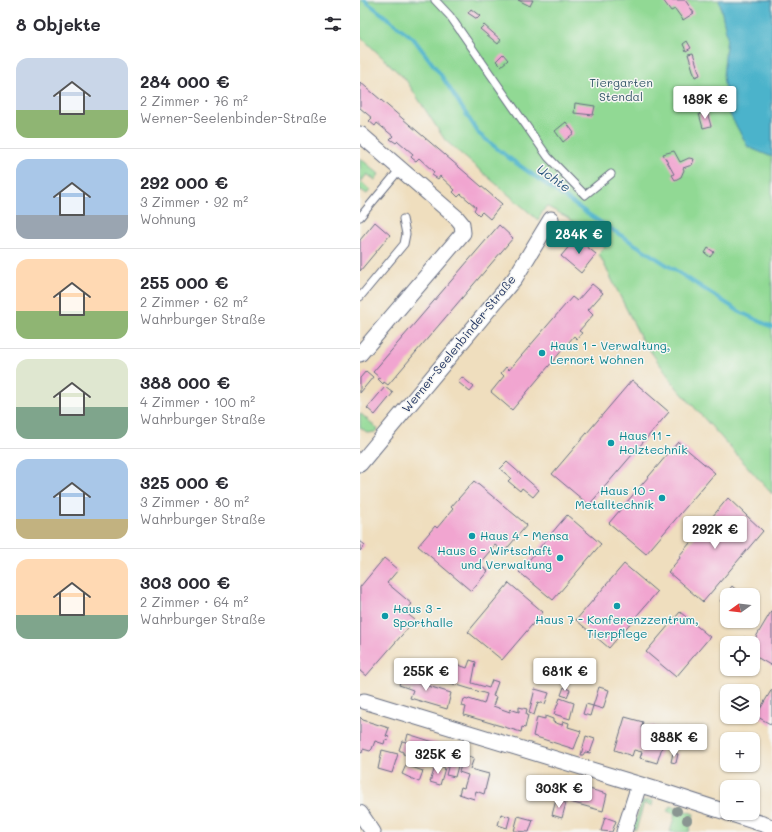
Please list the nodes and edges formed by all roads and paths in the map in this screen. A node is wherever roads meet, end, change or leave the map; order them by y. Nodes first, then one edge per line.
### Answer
1 (435, 0) edge
2 (360, 134) edge
3 (400, 169) junction
4 (611, 174) dead end
5 (360, 217) edge
6 (403, 219) dead end
7 (551, 219) dead end
8 (360, 296) edge
9 (360, 354) edge
10 (365, 447) edge
11 (360, 464) edge
12 (364, 701) dead end
13 (639, 785) junction
14 (360, 813) edge
15 (772, 827) edge
16 (373, 832) edge
17 (624, 832) edge

1 - 4 lane
2 - 3 street
3 - 5 lane
3 - 9 street
6 - 8 lane
7 - 10 street, Werner-Seelenbinder-Straße
10 - 11 street, Werner-Seelenbinder-Straße
12 - 13 street
13 - 15 street
13 - 17 street
14 - 16 street

